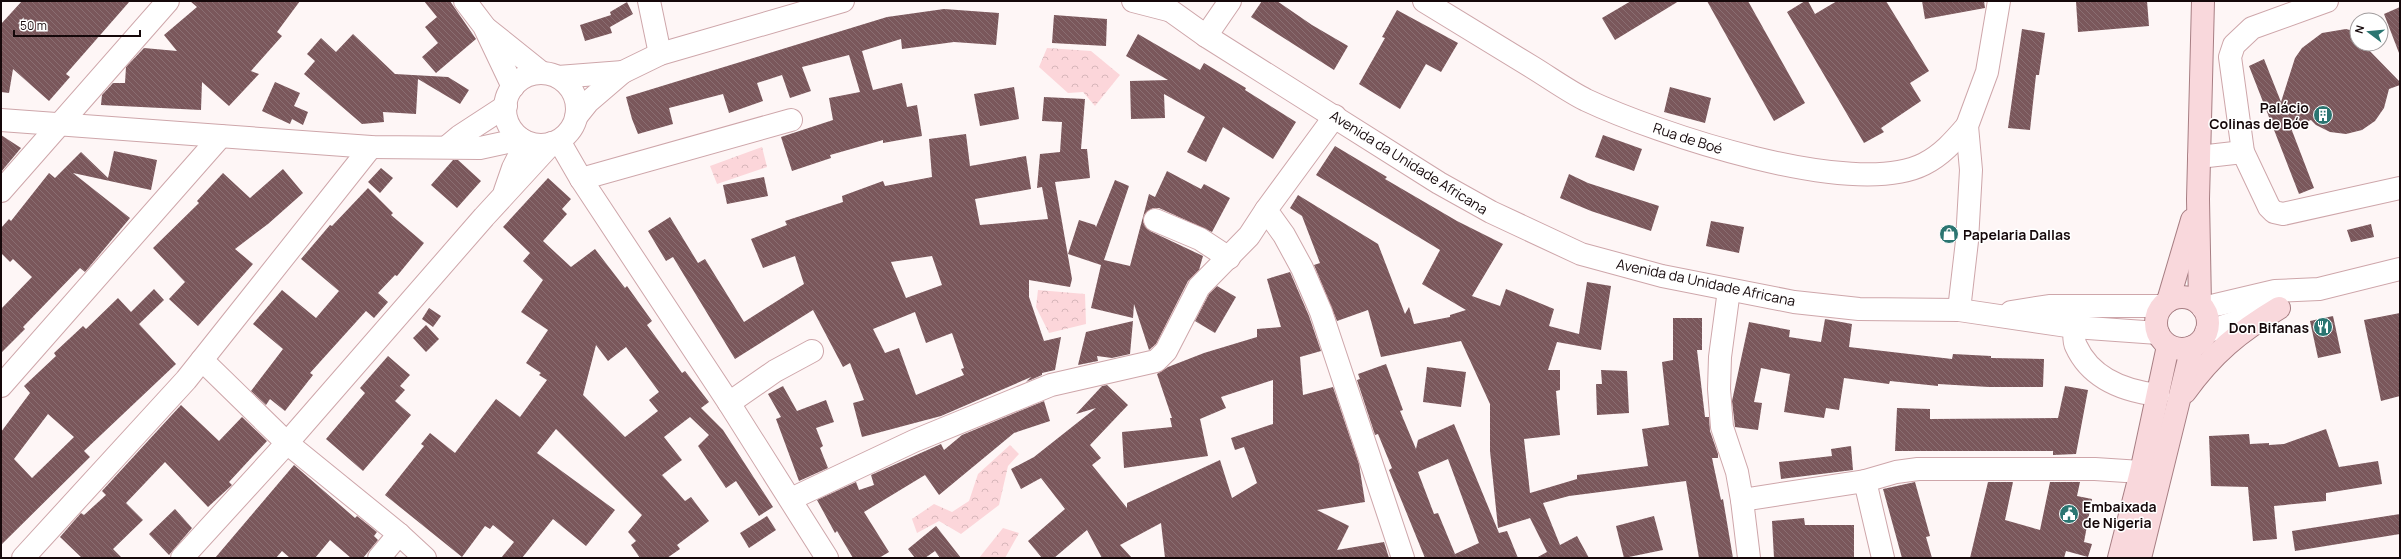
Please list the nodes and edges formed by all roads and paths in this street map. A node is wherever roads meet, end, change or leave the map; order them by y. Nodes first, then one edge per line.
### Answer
1 (168, 1) edge
2 (465, 1) edge
3 (649, 1) edge
4 (843, 1) edge
5 (1133, 1) edge
6 (1230, 1) edge
7 (1424, 1) edge
8 (1999, 1) edge
9 (2204, 1) edge
10 (2327, 1) edge
11 (2306, 5) edge
12 (1162, 6) edge
13 (484, 26) junction
14 (1206, 36) junction
15 (660, 54) junction
16 (623, 72) junction
17 (550, 75) junction
18 (509, 97) junction
19 (1335, 116) junction
20 (576, 117) junction
21 (1, 120) edge
22 (791, 120) dead end
23 (59, 125) junction
24 (1967, 126) junction
25 (220, 136) junction
26 (524, 140) junction
27 (555, 142) junction
28 (448, 146) junction
29 (371, 147) junction
30 (2243, 152) junction
31 (2199, 157) junction
32 (581, 179) junction
33 (1, 191) edge
34 (2398, 195) edge
35 (502, 198) junction
36 (2198, 199) junction
37 (1266, 210) junction
38 (1155, 220) dead end
39 (1229, 258) junction
40 (2400, 270) edge
41 (2319, 289) junction
42 (1729, 290) junction
43 (2165, 304) junction
44 (2201, 306) junction
45 (2279, 308) junction
46 (1958, 310) junction
47 (1991, 316) junction
48 (2074, 327) junction
49 (2163, 339) junction
50 (2199, 340) junction
51 (812, 351) dead end
52 (202, 360) junction
53 (1, 386) edge
54 (2158, 395) junction
55 (2180, 400) junction
56 (729, 404) junction
57 (287, 442) junction
58 (2141, 472) junction
59 (1865, 481) junction
60 (791, 499) junction
61 (1742, 500) junction
62 (399, 534) junction
63 (23, 558) edge
64 (182, 558) edge
65 (379, 558) edge
66 (425, 558) edge
67 (827, 558) edge
68 (1403, 558) edge
69 (1749, 558) edge
70 (1883, 558) edge
71 (2119, 558) edge
72 (2140, 558) edge

1 - 23 street
2 - 13 street
3 - 15 street
4 - 15 street
5 - 12 street, Avenida da Unidade Africana
6 - 14 street
7 - 24 street, Rua de Boé
8 - 24 street
9 - 31 main road
10 - 11 street
11 - 30 street
12 - 14 street, Avenida da Unidade Africana
13 - 17 street
13 - 18 street
14 - 19 street, Avenida da Unidade Africana
15 - 16 street
16 - 17 street
16 - 20 street
17 - 18 street
17 - 20 street
18 - 26 street
18 - 28 street
19 - 37 street
19 - 42 street, Avenida da Unidade Africana
20 - 27 street
21 - 23 street
22 - 32 street
23 - 25 street
23 - 33 street
24 - 46 street
25 - 29 street
25 - 53 street
26 - 27 street
26 - 28 street
26 - 35 street
27 - 32 street
27 - 35 street
28 - 29 street
29 - 52 street
30 - 31 street
30 - 34 street
31 - 36 main road
32 - 56 street
35 - 57 street
36 - 43 main road
36 - 44 main road
37 - 39 street
37 - 68 street
38 - 39 street
39 - 60 street
40 - 41 street
41 - 44 street
41 - 45 street
42 - 46 street, Avenida da Unidade Africana
42 - 61 street
43 - 44 main road
43 - 47 street, Avenida da Unidade Africana
43 - 49 main road
44 - 50 main road
45 - 50 street
45 - 55 main road
46 - 47 street, Avenida da Unidade Africana
47 - 48 street, Avenida da Unidade Africana
48 - 49 street, Avenida da Unidade Africana
48 - 54 street
49 - 50 main road
49 - 54 main road
50 - 55 main road
51 - 56 street
52 - 57 street
52 - 63 street
54 - 58 main road
55 - 72 main road
56 - 60 street
57 - 62 street
57 - 64 street
58 - 59 street
58 - 71 main road
59 - 61 street
59 - 70 street
60 - 67 street
61 - 69 street
62 - 65 street
62 - 66 street

